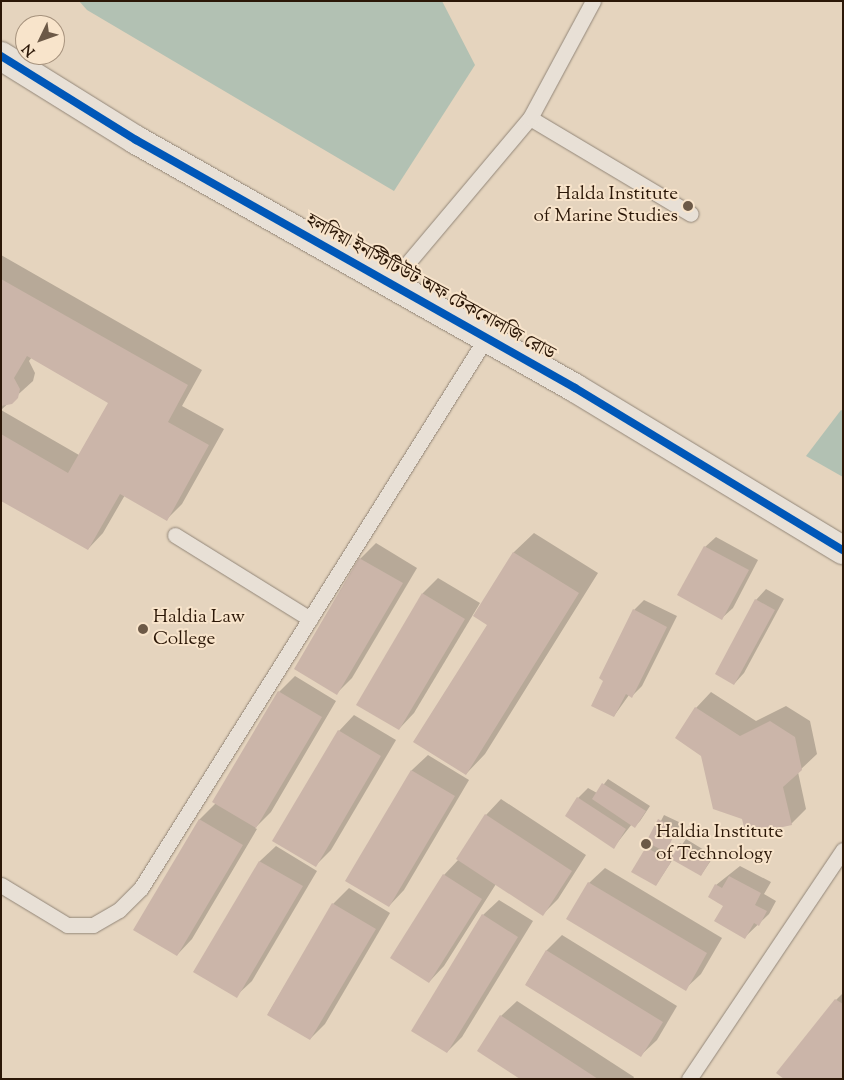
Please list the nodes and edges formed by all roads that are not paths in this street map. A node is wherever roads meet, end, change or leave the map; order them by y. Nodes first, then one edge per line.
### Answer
1 (593, 1) edge
2 (1, 56) edge
3 (530, 118) junction
4 (691, 214) dead end
5 (390, 284) junction
6 (486, 338) junction
7 (176, 535) dead end
8 (843, 550) edge
9 (310, 619) junction
10 (843, 850) edge
11 (1, 885) edge
12 (689, 1079) edge

1 - 3 lane
2 - 5 street, হলদিয়া ইনস্টিটিউট অফ টেকনোলজি রোড
3 - 4 lane
3 - 5 lane
5 - 6 street, হলদিয়া ইনস্টিটিউট অফ টেকনোলজি রোড
6 - 8 street, হলদিয়া ইনস্টিটিউট অফ টেকনোলজি রোড
6 - 9 lane
7 - 9 lane
9 - 11 lane
10 - 12 lane

